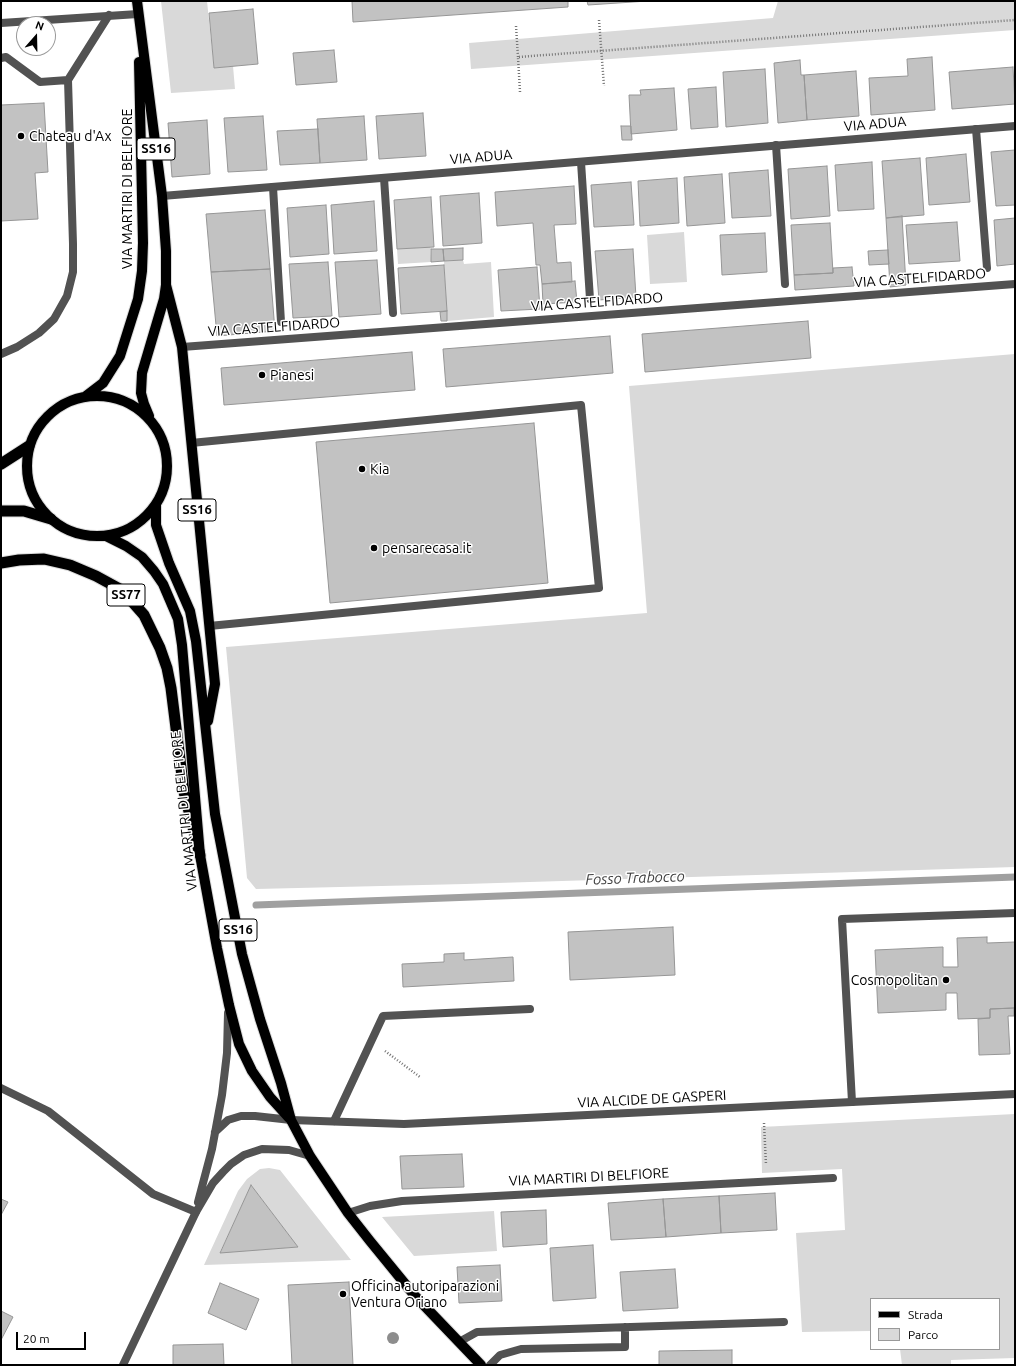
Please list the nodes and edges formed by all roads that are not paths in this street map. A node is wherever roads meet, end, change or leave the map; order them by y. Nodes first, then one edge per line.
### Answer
1 (137, 1) edge
2 (138, 14) junction
3 (109, 16) junction
4 (1, 22) edge
5 (1, 58) edge
6 (68, 80) junction
7 (1015, 126) edge
8 (976, 129) junction
9 (776, 145) junction
10 (581, 162) junction
11 (384, 178) junction
12 (273, 187) junction
13 (162, 196) junction
14 (987, 268) dead end
15 (785, 284) dead end
16 (1015, 284) edge
17 (166, 285) junction
18 (590, 299) dead end
19 (393, 313) dead end
20 (281, 322) dead end
21 (182, 347) junction
22 (1, 354) edge
23 (86, 396) junction
24 (151, 420) junction
25 (191, 443) junction
26 (29, 446) junction
27 (1, 464) edge
28 (156, 505) junction
29 (1, 511) edge
30 (52, 519) junction
31 (106, 536) junction
32 (1, 563) edge
33 (209, 626) junction
34 (206, 735) junction
35 (200, 855) junction
36 (1015, 913) edge
37 (229, 1005) junction
38 (530, 1009) dead end
39 (1, 1088) edge
40 (1015, 1094) edge
41 (852, 1102) junction
42 (291, 1120) junction
43 (334, 1121) junction
44 (215, 1132) junction
45 (310, 1156) junction
46 (833, 1178) dead end
47 (196, 1212) junction
48 (348, 1213) junction
49 (784, 1322) dead end
50 (625, 1327) junction
51 (459, 1342) junction
52 (123, 1365) edge
53 (482, 1365) edge
54 (490, 1365) edge

1 - 2 main road, VIA MARTIRI DI BELFIORE / SS16
2 - 3 street
2 - 13 main road, VIA MARTIRI DI BELFIORE / SS16
2 - 23 main road, VIA MARTIRI DI BELFIORE / SS16
3 - 4 street
3 - 6 street
5 - 6 street
6 - 22 street
7 - 8 street, VIA ADUA
8 - 9 street, VIA ADUA
8 - 14 street
9 - 10 street, VIA ADUA
9 - 15 street
10 - 11 street, VIA ADUA
10 - 18 street
11 - 12 street, VIA ADUA
11 - 19 street
12 - 13 street, VIA ADUA
12 - 20 street
13 - 17 main road, VIA MARTIRI DI BELFIORE / SS16
16 - 21 street, VIA CASTELFIDARDO
17 - 21 main road, SS16
17 - 24 main road, VIA MARTIRI DI BELFIORE / SS16
21 - 25 main road, SS16
23 - 24 main road, VIA MARTIRI DI BELFIORE / SS16
23 - 26 main road, VIA MARTIRI DI BELFIORE / SS16
24 - 28 main road, VIA MARTIRI DI BELFIORE / SS16
25 - 33 main road, SS16
25 - 33 street
26 - 27 highway
26 - 30 main road, VIA MARTIRI DI BELFIORE / SS16
28 - 31 main road, VIA MARTIRI DI BELFIORE / SS16
28 - 34 main road, VIA MARTIRI DI BELFIORE / SS16
29 - 30 highway
30 - 31 main road, VIA MARTIRI DI BELFIORE / SS16
31 - 35 main road, VIA MARTIRI DI BELFIORE / SS16
32 - 35 highway, SS77
33 - 34 main road, SS16
34 - 42 main road, VIA MARTIRI DI BELFIORE / SS16
35 - 37 main road, VIA MARTIRI DI BELFIORE / SS16
36 - 41 street
37 - 42 main road, VIA MARTIRI DI BELFIORE / SS16
37 - 44 street
38 - 43 street
39 - 47 street
40 - 41 street, VIA ALCIDE DE GASPERI
41 - 43 street, VIA ALCIDE DE GASPERI
42 - 43 street, VIA ALCIDE DE GASPERI
42 - 44 street, VIA ALCIDE DE GASPERI
42 - 45 main road, VIA MARTIRI DI BELFIORE / SS16
44 - 47 street
45 - 47 street
45 - 48 main road, VIA MARTIRI DI BELFIORE / SS16
46 - 48 street, VIA MARTIRI DI BELFIORE
47 - 52 street
48 - 51 main road, VIA MARTIRI DI BELFIORE / SS16
49 - 50 street
50 - 51 street
50 - 54 street
51 - 53 main road, VIA MARTIRI DI BELFIORE / SS16

